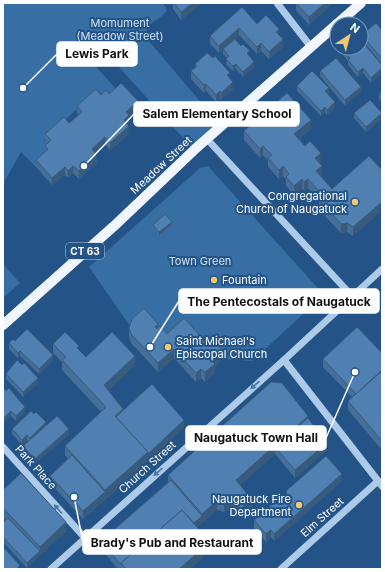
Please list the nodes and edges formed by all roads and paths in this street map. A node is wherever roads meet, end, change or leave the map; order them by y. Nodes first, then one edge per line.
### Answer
1 (277, 3) edge
2 (361, 3) edge
3 (346, 16) edge
4 (329, 31) edge
5 (311, 47) junction
6 (207, 139) junction
7 (382, 269) edge
8 (352, 296) junction
9 (3, 325) edge
10 (284, 360) junction
11 (3, 447) edge
12 (380, 484) edge
13 (85, 538) junction
14 (51, 569) edge
15 (281, 569) edge

1 - 5 street
2 - 3 main road, Meadow Street / CT 63
4 - 5 main road, Meadow Street / CT 63
5 - 6 main road, Meadow Street / CT 63
6 - 8 street
6 - 9 main road, Meadow Street / CT 63
7 - 8 street, Church Street
8 - 10 street, Church Street
10 - 12 street
10 -> 13 street, Church Street
13 -> 11 street, Park Place
12 - 15 street, Elm Street
13 - 14 street, Church Street

